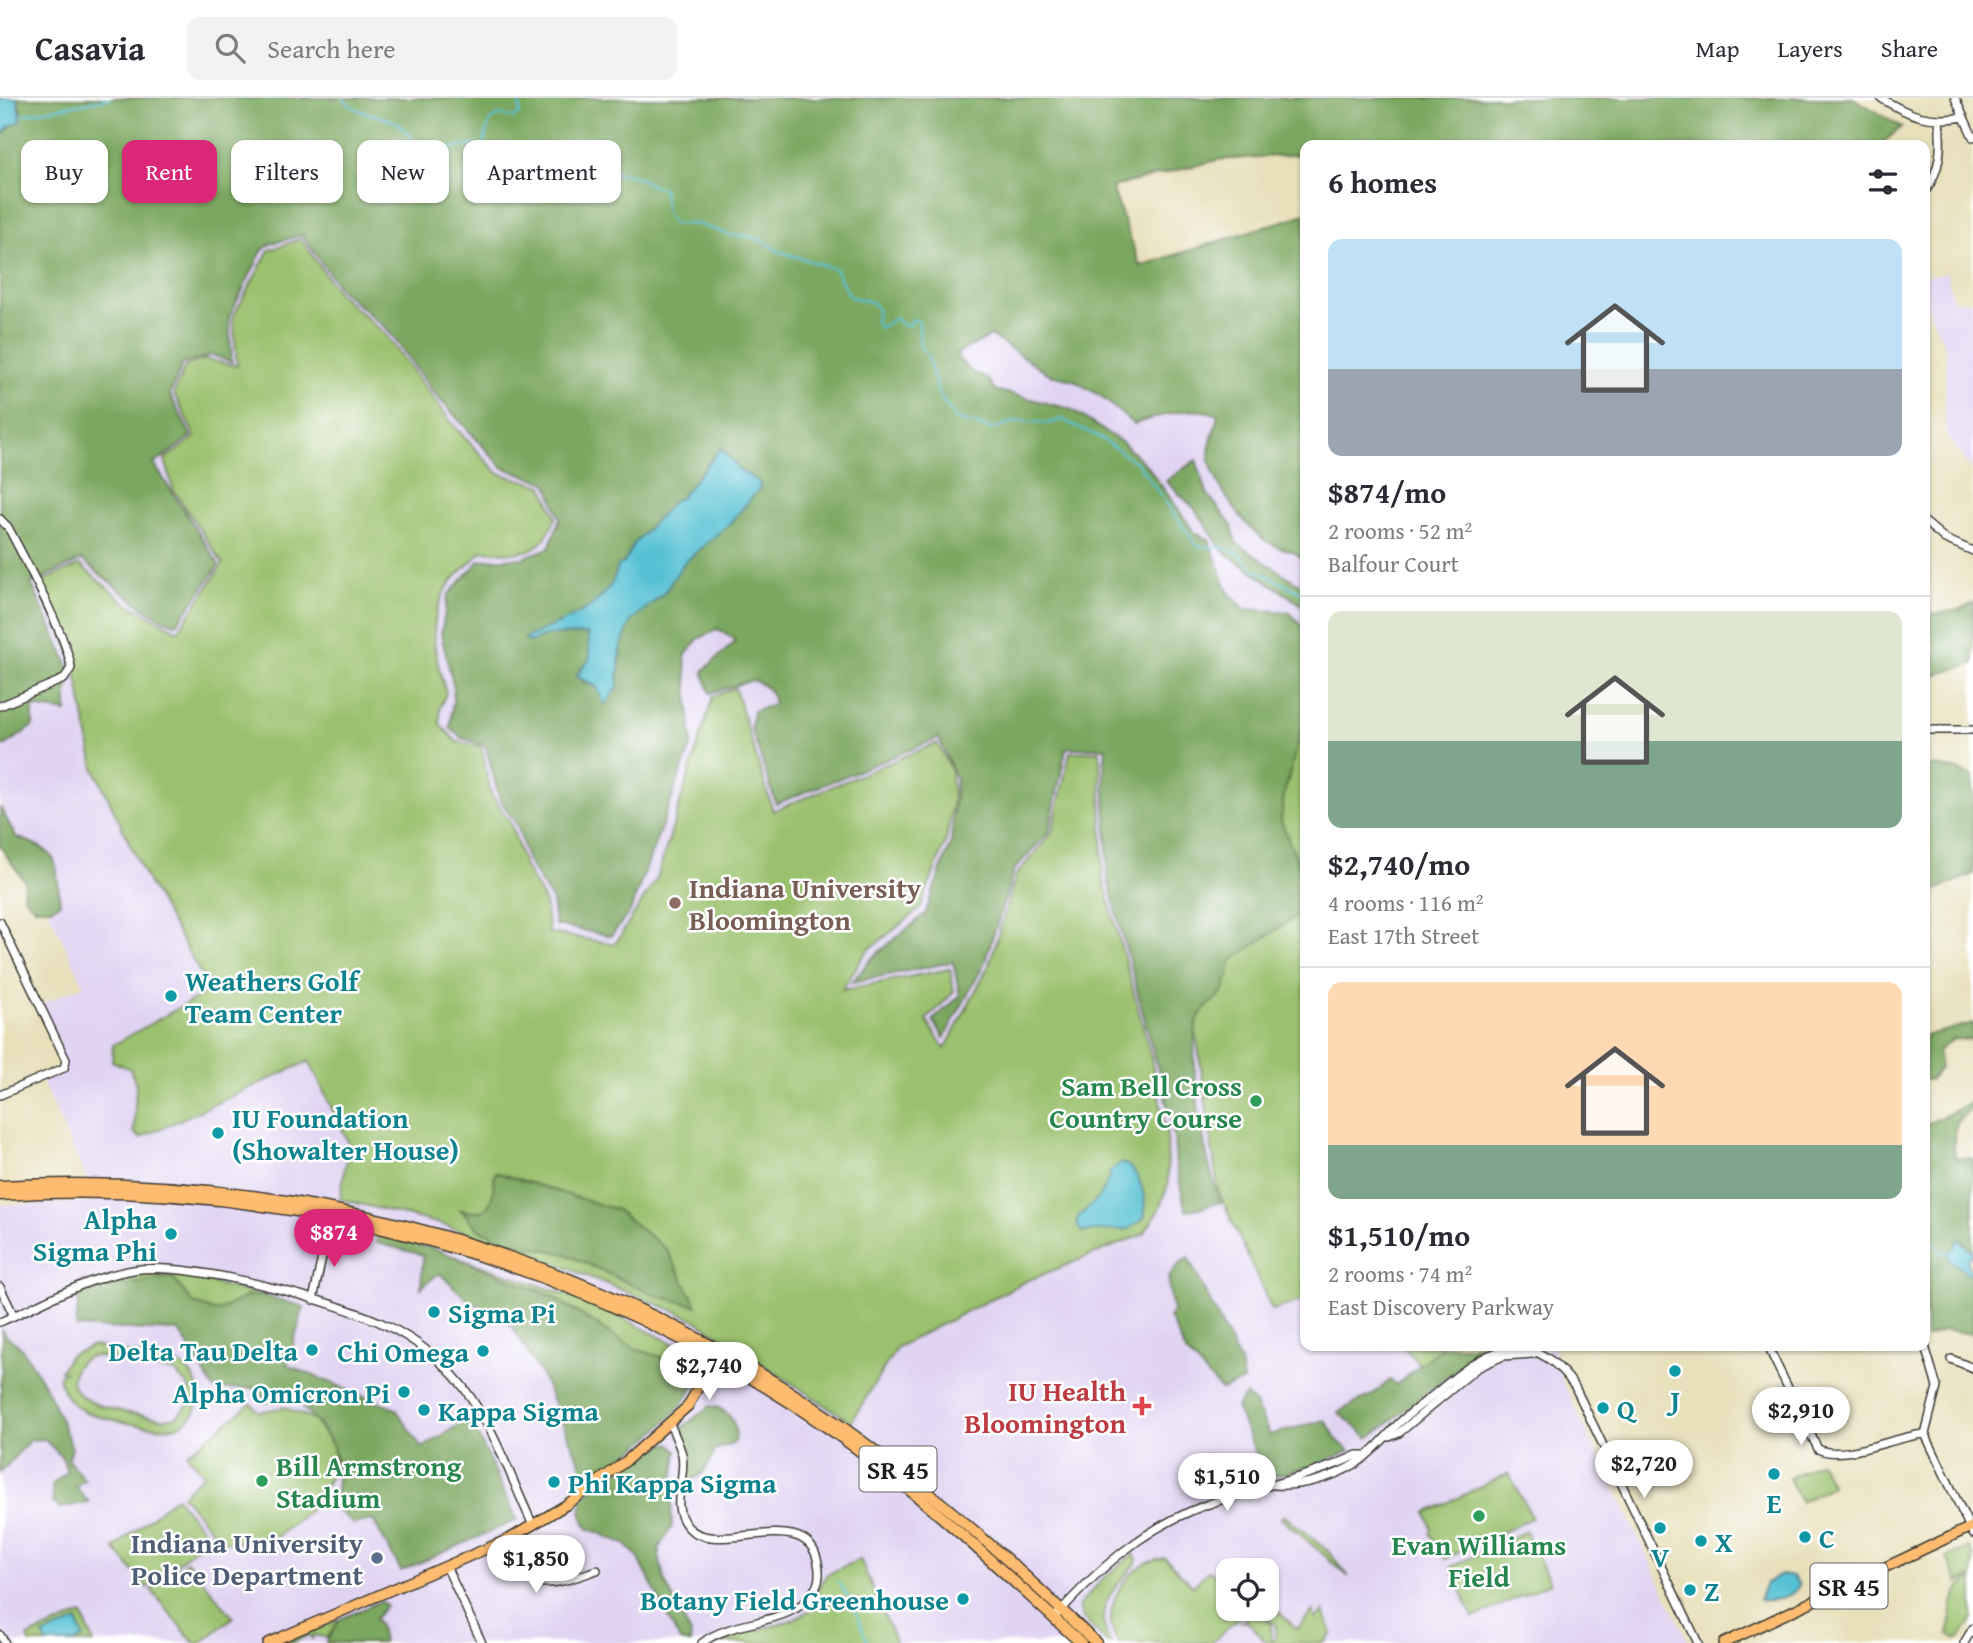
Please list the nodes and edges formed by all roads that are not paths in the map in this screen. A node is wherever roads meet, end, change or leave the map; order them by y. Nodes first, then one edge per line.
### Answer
1 (1881, 98) edge
2 (1955, 98) edge
3 (1964, 117) junction
4 (1939, 121) junction
5 (1973, 137) edge
6 (1930, 181) edge
7 (0, 519) edge
8 (1930, 527) edge
9 (1973, 548) edge
10 (0, 706) edge
11 (1930, 730) edge
12 (1973, 730) edge
13 (0, 922) edge
14 (0, 1095) edge
15 (0, 1186) edge
16 (0, 1195) edge
17 (331, 1213) junction
18 (327, 1233) dead end
19 (0, 1287) edge
20 (313, 1300) junction
21 (14, 1316) junction
22 (0, 1322) edge
23 (1534, 1351) edge
24 (1771, 1351) edge
25 (1926, 1351) edge
26 (716, 1353) junction
27 (1951, 1359) dead end
28 (1973, 1368) edge
29 (670, 1424) junction
30 (1926, 1434) junction
31 (533, 1525) junction
32 (1972, 1530) edge
33 (509, 1539) junction
34 (446, 1566) junction
35 (597, 1570) dead end
36 (1061, 1610) junction
37 (1054, 1618) junction
38 (1973, 1628) edge
39 (0, 1635) edge
40 (5, 1643) edge
41 (268, 1643) edge
42 (482, 1643) edge
43 (702, 1643) edge
44 (1081, 1643) edge
45 (1096, 1643) edge
46 (1698, 1643) edge
47 (1724, 1643) edge
48 (1965, 1643) edge

1 - 4 street
2 - 3 street
3 - 4 street
3 - 5 street
4 - 6 street
7 - 10 street
8 - 9 street
11 - 12 street
13 - 14 street
15 - 17 highway, SR 45
16 - 17 highway, SR 45
17 - 26 highway, SR 45
18 - 20 street
19 - 21 street
20 - 21 street
20 - 31 street
21 - 22 street
23 - 36 street
23 - 46 street
24 - 30 street
25 - 30 street
26 - 29 main road
26 - 36 highway, SR 45
26 - 37 highway, SR 45
27 - 28 street
29 - 31 main road
29 - 43 street
30 - 32 street
31 - 33 main road
32 - 47 main road, SR 45
33 - 34 main road
33 - 35 street
34 - 41 main road
34 - 42 street
36 - 37 street
36 - 45 highway, SR 45
37 - 44 highway, SR 45
38 - 48 street
39 - 40 street

